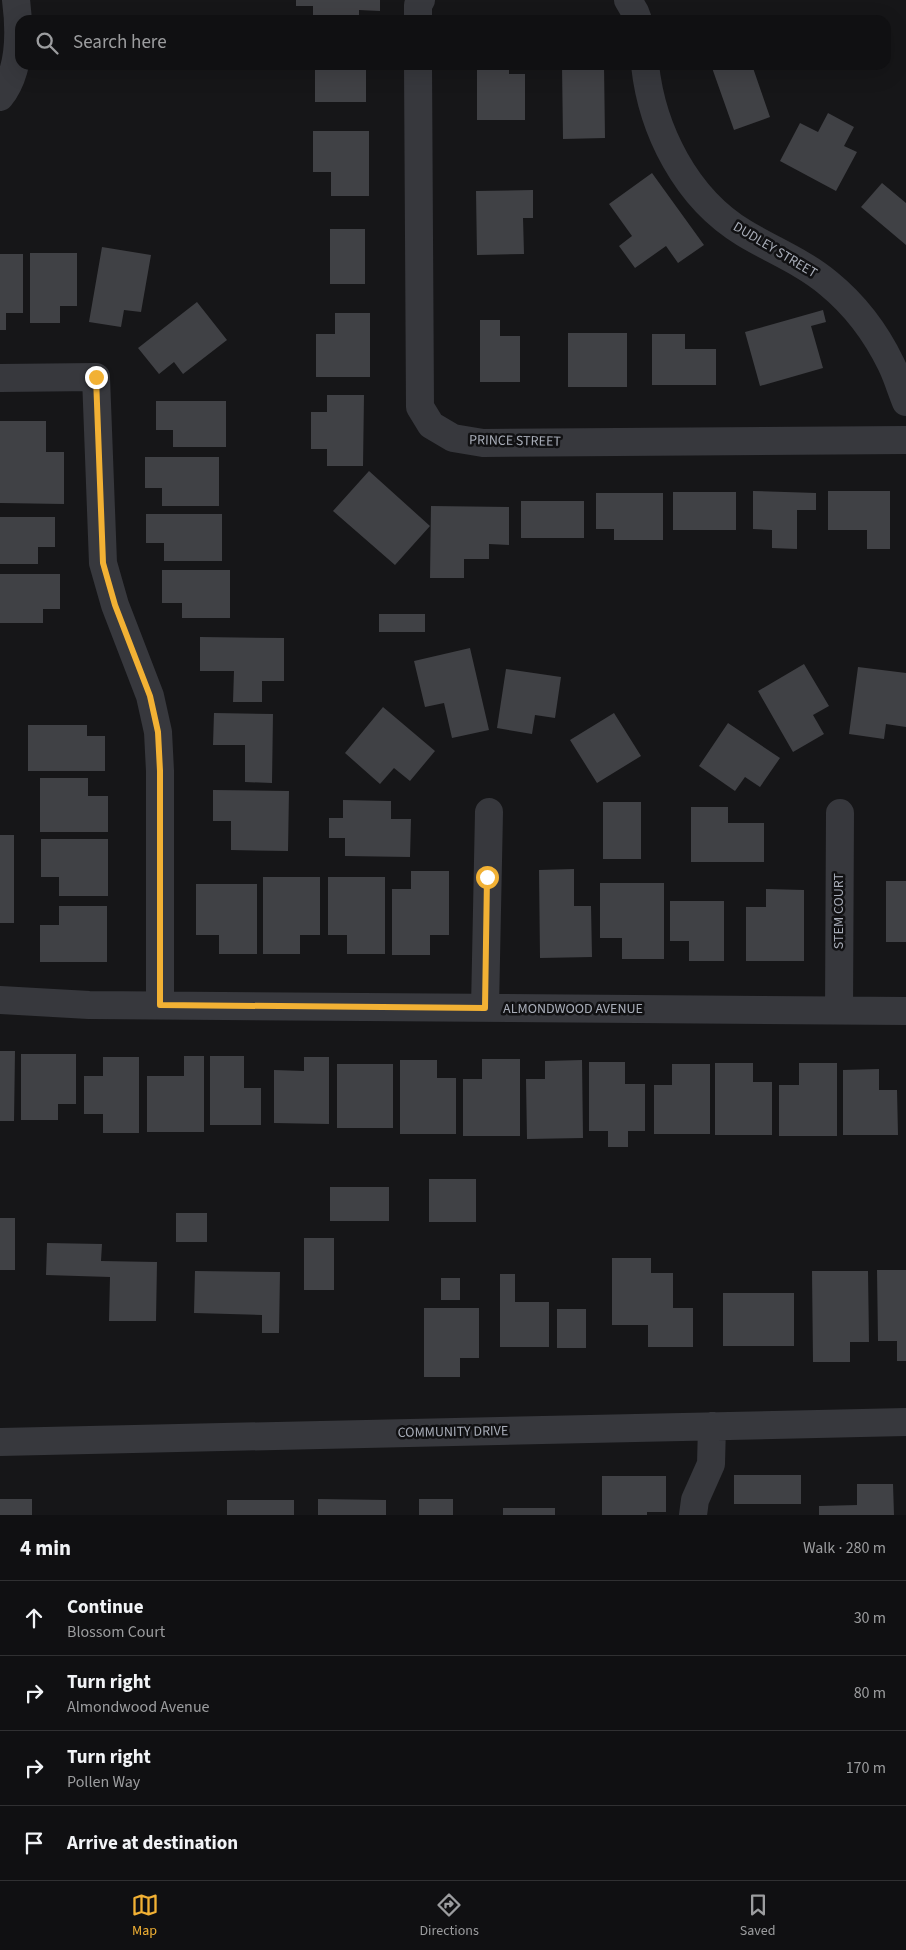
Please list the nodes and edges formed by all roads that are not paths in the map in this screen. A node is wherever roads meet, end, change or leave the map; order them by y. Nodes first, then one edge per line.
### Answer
1 (16, 0) edge
2 (422, 0) edge
3 (628, 0) edge
4 (18, 15) edge
5 (418, 15) edge
6 (637, 15) edge
7 (15, 57) edge
8 (418, 70) edge
9 (646, 70) edge
10 (0, 97) edge
11 (0, 378) edge
12 (906, 402) edge
13 (906, 440) edge
14 (488, 812) dead end
15 (840, 813) dead end
16 (0, 1000) edge
17 (160, 1005) junction
18 (485, 1008) junction
19 (839, 1010) junction
20 (906, 1011) edge
21 (906, 1422) edge
22 (712, 1426) junction
23 (0, 1442) edge
24 (693, 1515) edge

1 - 4 street
2 - 5 street
3 - 6 street
7 - 10 street
8 - 13 street, PRINCE STREET
9 - 12 street, DUDLEY STREET
11 - 17 street
14 - 18 street
15 - 19 street, STEM COURT
16 - 17 street, ALMONDWOOD AVENUE
17 - 18 street, ALMONDWOOD AVENUE
18 - 19 street, ALMONDWOOD AVENUE
19 - 20 street, ALMONDWOOD AVENUE
21 - 22 street, COMMUNITY DRIVE
22 - 23 street, COMMUNITY DRIVE
22 - 24 street

